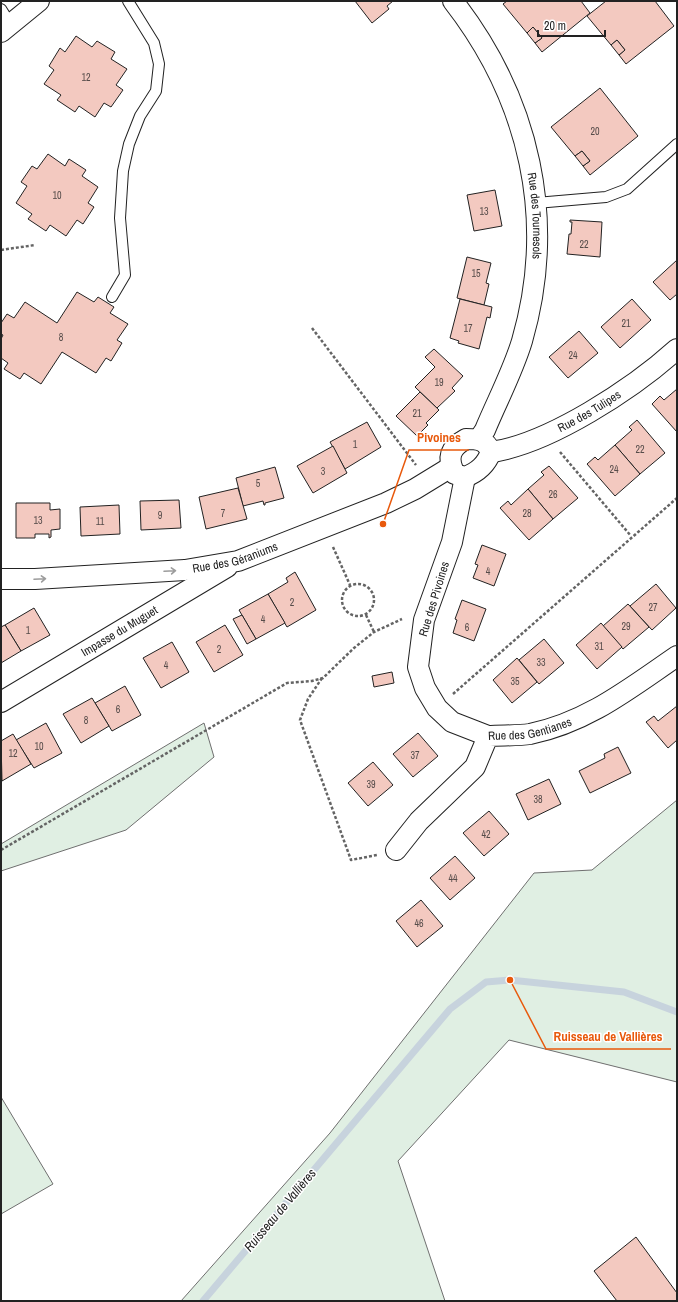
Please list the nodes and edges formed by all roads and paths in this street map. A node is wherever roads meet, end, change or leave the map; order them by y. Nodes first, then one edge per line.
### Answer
1 (39, 1) edge
2 (128, 1) edge
3 (453, 1) edge
4 (4, 22) edge
5 (677, 144) edge
6 (536, 203) junction
7 (34, 245) dead end
8 (1, 250) edge
9 (112, 298) dead end
10 (312, 328) dead end
11 (677, 349) edge
12 (548, 434) junction
13 (485, 445) junction
14 (458, 472) junction
15 (427, 482) junction
16 (677, 498) edge
17 (323, 527) junction
18 (632, 536) junction
19 (238, 561) junction
20 (1, 579) edge
21 (350, 585) junction
22 (366, 615) junction
23 (424, 620) junction
24 (374, 632) junction
25 (677, 656) edge
26 (323, 678) junction
27 (1, 702) edge
28 (437, 708) junction
29 (488, 736) junction
30 (1, 850) edge
31 (396, 850) joint

1 - 4 street
2 - 9 lane
3 - 6 street, Rue des Tournesols
5 - 6 lane
6 - 13 street, Rue des Tournesols
7 - 8 path
10 - 15 path
11 - 12 street, Rue des Tulipes
12 - 13 street, Rue des Tulipes
12 - 18 path
13 - 14 street
13 - 14 street
14 - 15 street, Rue des Géraniums
14 - 23 street, Rue des Pivoines
15 - 17 street, Rue des Géraniums
16 - 18 path
17 - 19 street, Rue des Géraniums
17 - 21 path
18 - 28 path
20 -> 19 street, Rue des Géraniums
19 - 27 street, Impasse du Muguet
21 - 22 path
21 - 22 path
22 - 24 path
23 - 24 path
23 - 28 street, Rue des Pivoines
24 - 26 path
25 - 29 street, Rue des Gentianes
26 - 30 path
26 - 31 path
28 - 29 street, Rue des Pivoines
29 - 31 street, Rue des Gentianes

